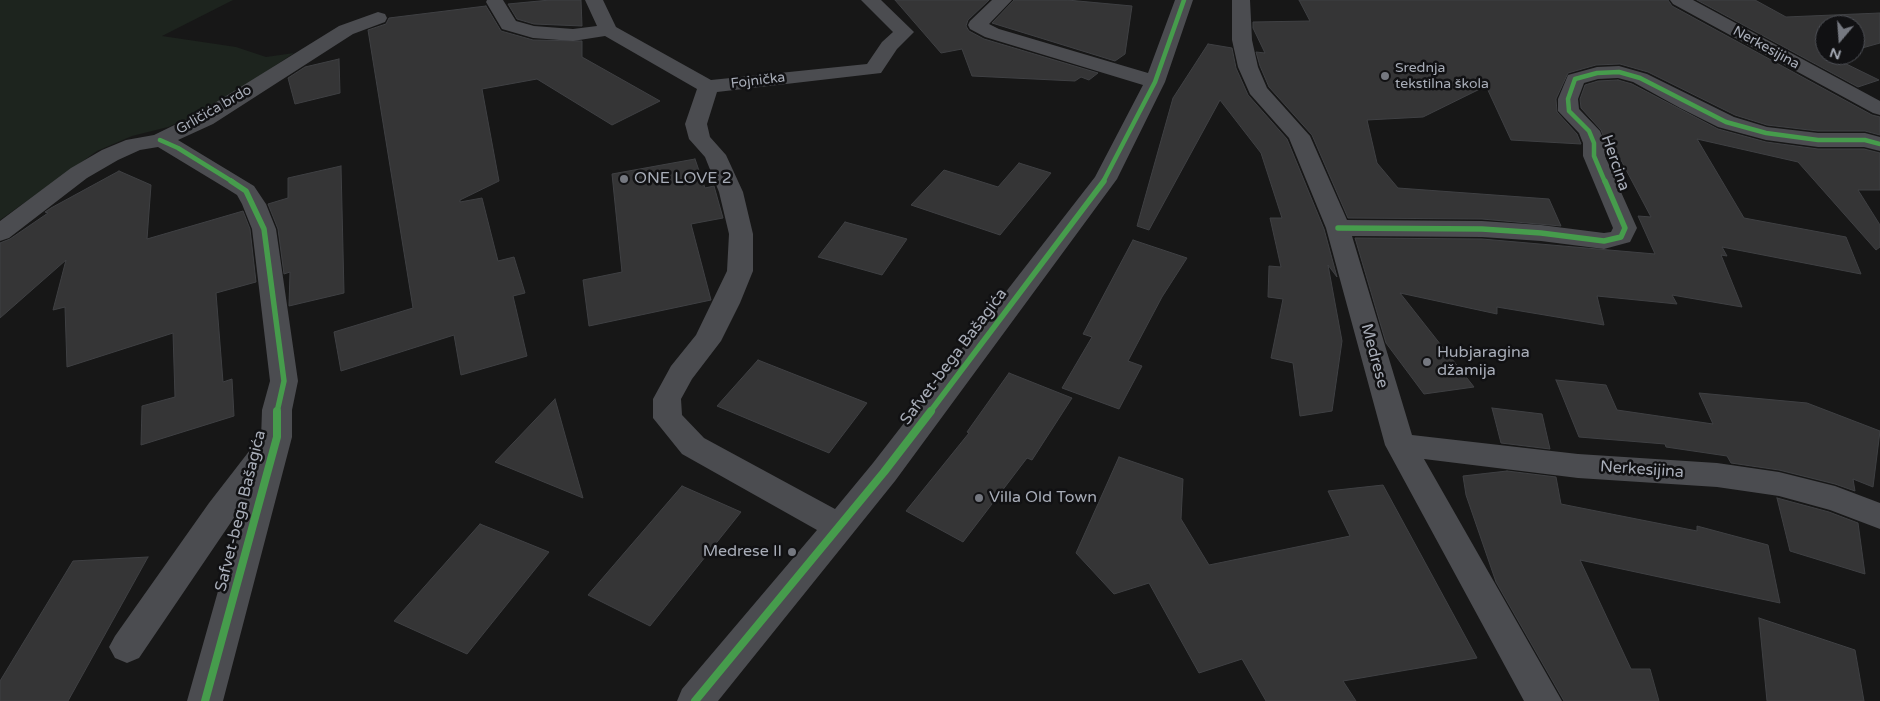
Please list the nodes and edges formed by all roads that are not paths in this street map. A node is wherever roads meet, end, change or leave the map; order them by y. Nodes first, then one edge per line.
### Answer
1 (594, 0) edge
2 (870, 0) edge
3 (1003, 0) edge
4 (1184, 0) edge
5 (1241, 0) edge
6 (1679, 0) edge
7 (495, 2) dead end
8 (378, 18) dead end
9 (608, 30) junction
10 (1155, 82) junction
11 (708, 87) junction
12 (1880, 109) edge
13 (160, 140) junction
14 (1880, 144) edge
15 (1338, 228) junction
16 (0, 233) edge
17 (277, 437) junction
18 (1400, 445) junction
19 (1880, 516) edge
20 (838, 526) junction
21 (127, 648) dead end
22 (205, 701) edge
23 (695, 701) edge
24 (1544, 701) edge

1 - 9 street
2 - 11 street, Fojnička
3 - 10 street
4 - 10 street, Safvet-bega Bašagića
5 - 15 street, Medrese
6 - 12 street, Nerkesijina
7 - 9 street
8 - 13 street, Grličića brdo
9 - 11 street, Fojnička
10 - 20 street, Safvet-bega Bašagića
11 - 20 street
13 - 16 street, Grličića brdo
13 - 17 street, Safvet-bega Bašagića
14 - 15 street, Hercina
15 - 18 street, Medrese
17 - 21 street
17 - 22 street, Safvet-bega Bašagića
18 - 19 street, Nerkesijina
18 - 24 street, Medrese
20 - 23 street, Safvet-bega Bašagića

